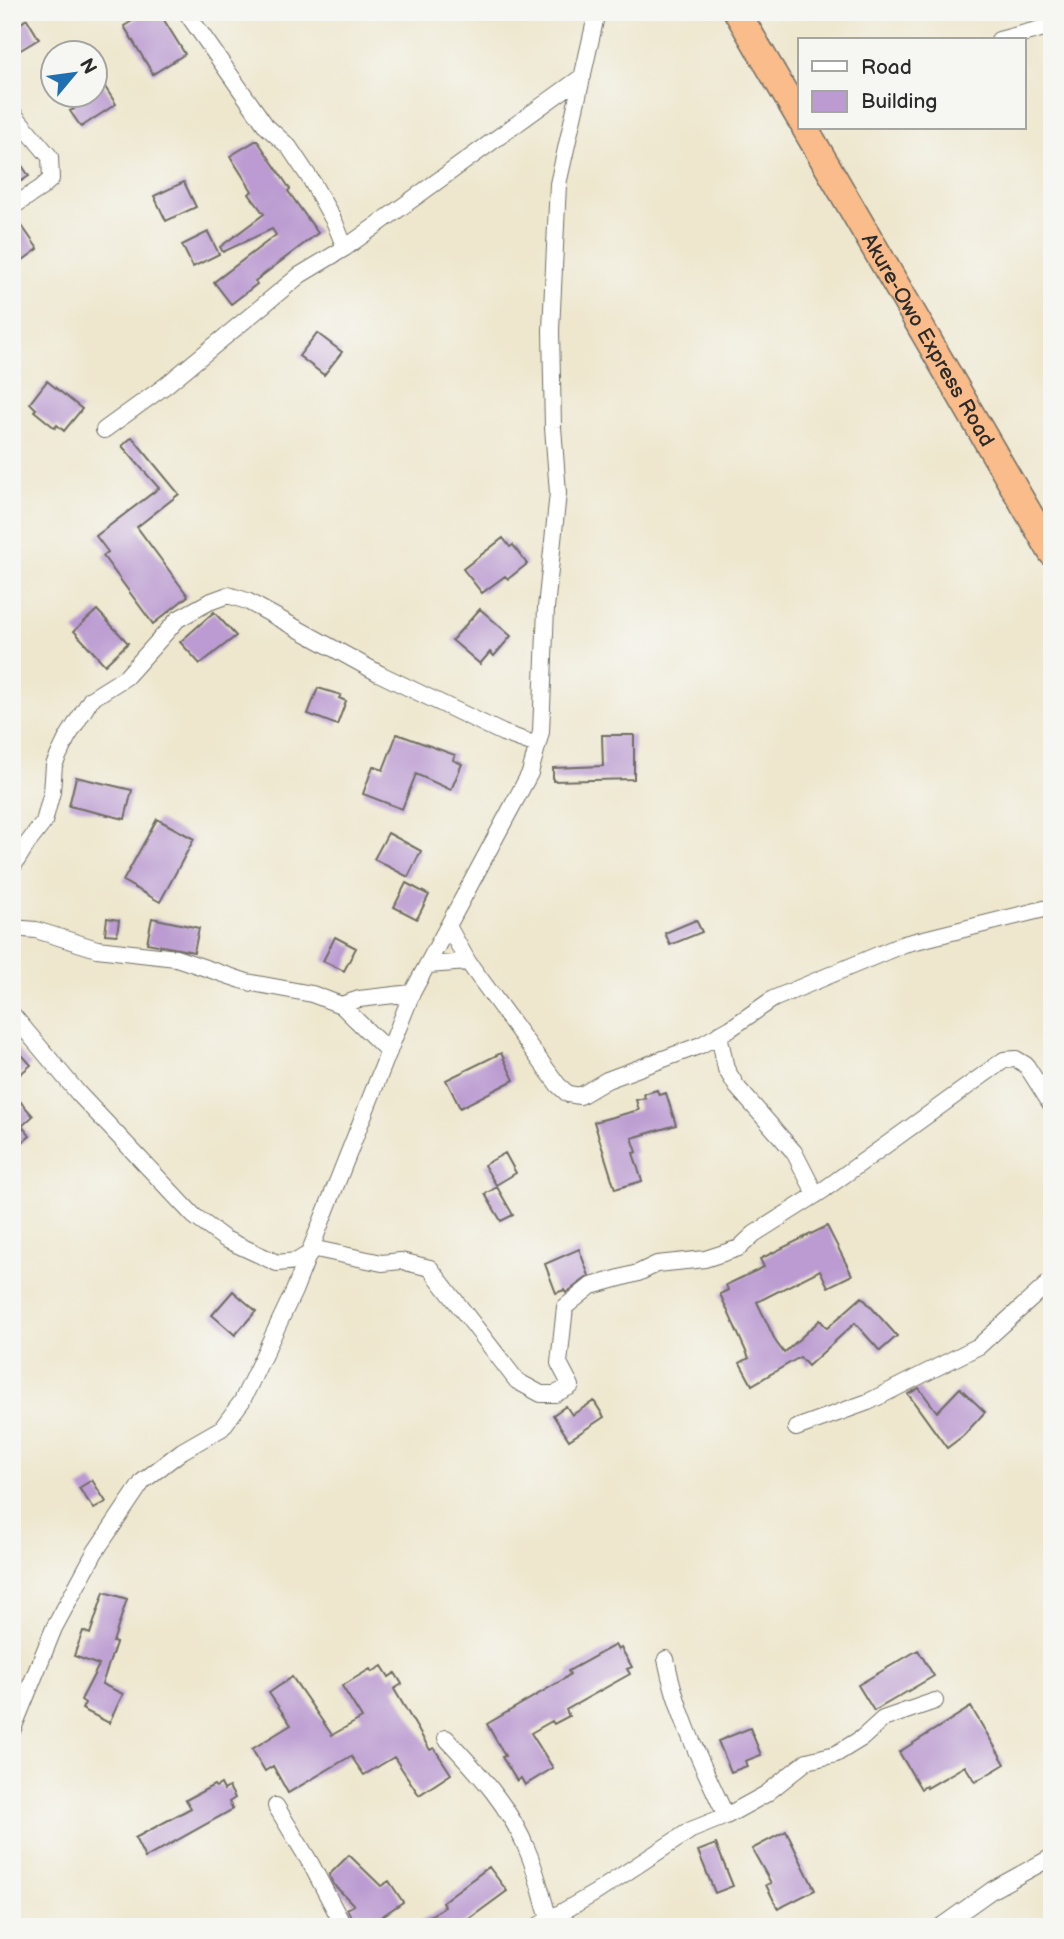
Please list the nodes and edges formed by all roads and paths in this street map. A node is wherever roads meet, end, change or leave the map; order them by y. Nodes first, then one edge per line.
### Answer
1 (187, 12) edge
2 (597, 12) edge
3 (737, 12) edge
4 (1052, 26) edge
5 (1007, 38) edge
6 (583, 76) junction
7 (796, 103) edge
8 (12, 112) edge
9 (806, 130) edge
10 (12, 207) edge
11 (345, 248) junction
12 (104, 430) dead end
13 (1052, 553) edge
14 (537, 745) junction
15 (12, 868) edge
16 (1052, 907) edge
17 (448, 926) junction
18 (12, 928) edge
19 (468, 961) junction
20 (428, 965) junction
21 (412, 993) junction
22 (341, 1005) junction
23 (12, 1014) edge
24 (719, 1034) junction
25 (388, 1052) junction
26 (1052, 1106) edge
27 (816, 1195) junction
28 (310, 1252) junction
29 (1052, 1280) edge
30 (796, 1428) dead end
31 (666, 1659) dead end
32 (935, 1701) dead end
33 (12, 1731) edge
34 (446, 1738) dead end
35 (276, 1806) dead end
36 (726, 1816) junction
37 (1052, 1857) edge
38 (542, 1923) edge
39 (344, 1927) edge
40 (940, 1927) edge

1 - 11 street
2 - 6 street
3 - 7 highway
4 - 5 street
6 - 11 street
6 - 14 street
8 - 10 street
9 - 13 highway, Akure-Owo Express Road
11 - 12 street
14 - 15 street
14 - 17 street
16 - 24 street
17 - 19 street
17 - 20 street
18 - 22 street
19 - 20 street
19 - 24 street
20 - 21 street
21 - 22 street
21 - 25 street
22 - 25 street
23 - 28 street
24 - 27 street
25 - 28 street
26 - 27 street
27 - 28 street
28 - 33 street
29 - 30 street
31 - 36 street
32 - 36 street
34 - 38 street
35 - 39 street
36 - 38 street
37 - 40 street

